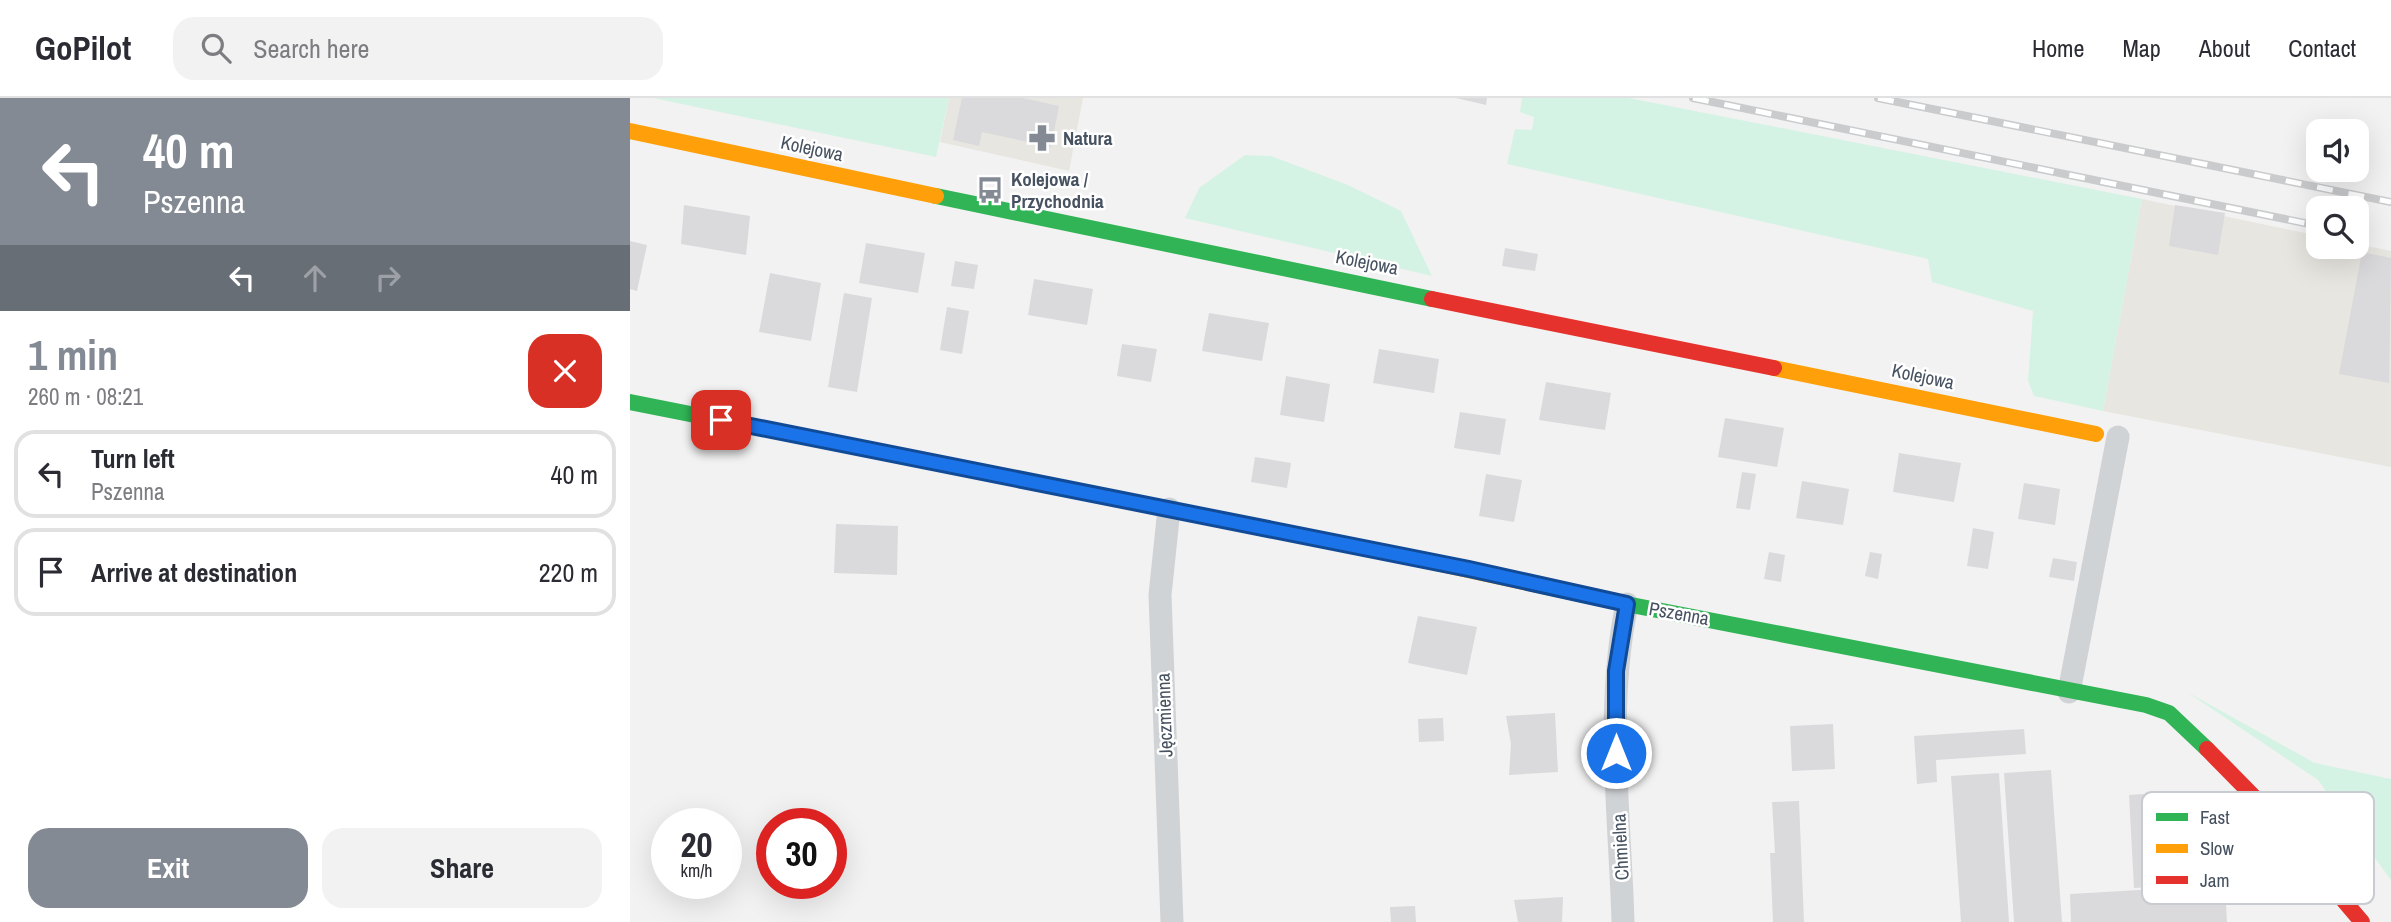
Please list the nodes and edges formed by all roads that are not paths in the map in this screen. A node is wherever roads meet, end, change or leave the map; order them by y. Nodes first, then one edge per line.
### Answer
1 (630, 131) edge
2 (630, 402) edge
3 (2107, 435) joint
4 (1169, 509) junction
5 (1627, 604) junction
6 (2069, 692) junction
7 (2248, 792) edge
8 (2347, 904) edge
9 (1172, 922) edge
10 (1623, 922) edge
11 (2362, 922) edge

1 - 3 street, Kolejowa
2 - 4 street, Pszenna
3 - 6 street
4 - 5 street, Pszenna
4 - 9 street, Jęczmienna
5 - 6 street, Pszenna
5 - 10 street, Chmielna
6 - 7 street, Pszenna
8 - 11 street, Pszenna

